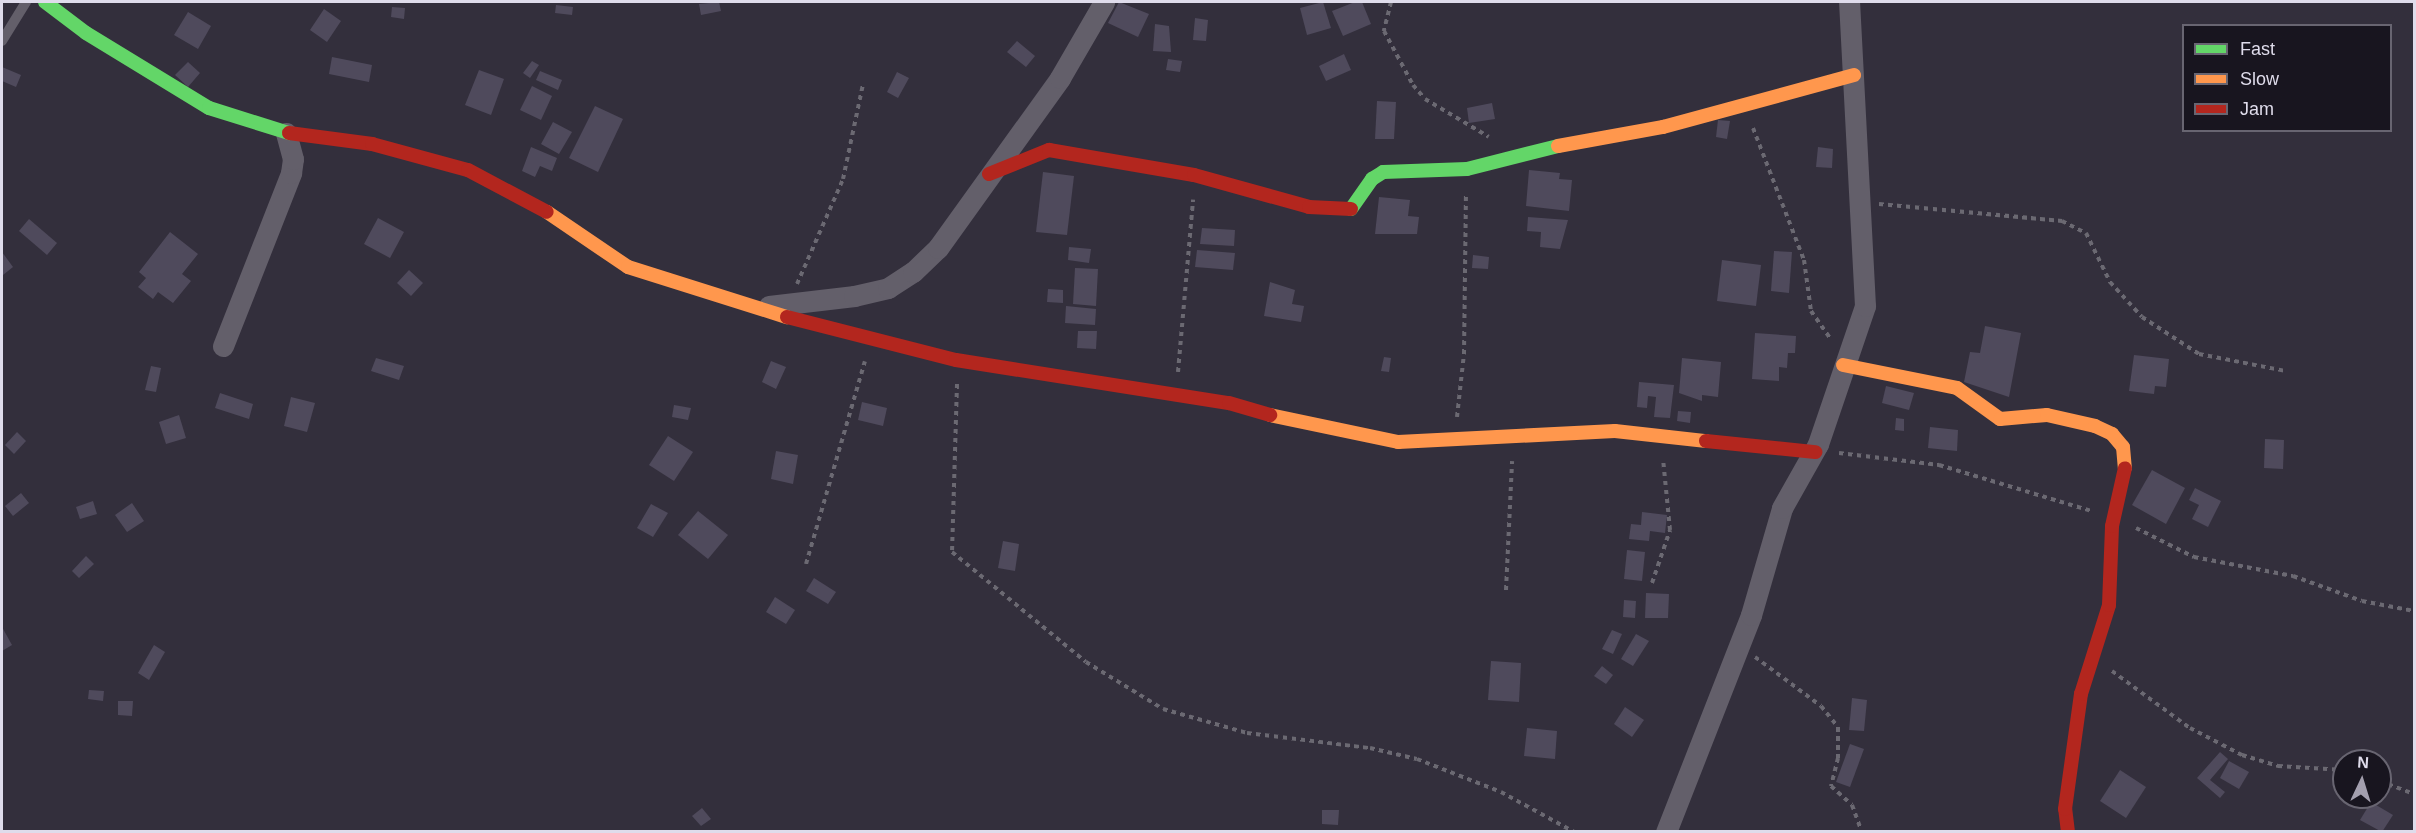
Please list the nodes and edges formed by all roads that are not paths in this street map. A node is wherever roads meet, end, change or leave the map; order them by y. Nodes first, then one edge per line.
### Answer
1 (26, 2) edge
2 (45, 2) edge
3 (1104, 2) edge
4 (1850, 2) edge
5 (2, 41) edge
6 (1854, 75) junction
7 (286, 133) junction
8 (989, 174) junction
9 (753, 306) junction
10 (223, 346) dead end
11 (1843, 365) junction
12 (1817, 448) junction
13 (1666, 831) edge
14 (2068, 831) edge

1 - 5 lane
2 - 7 street
3 - 8 street
4 - 6 street
6 - 8 street
6 - 11 street
7 - 9 street
7 - 10 street
8 - 9 street
9 - 12 street
11 - 12 street
11 - 14 street
12 - 13 street

